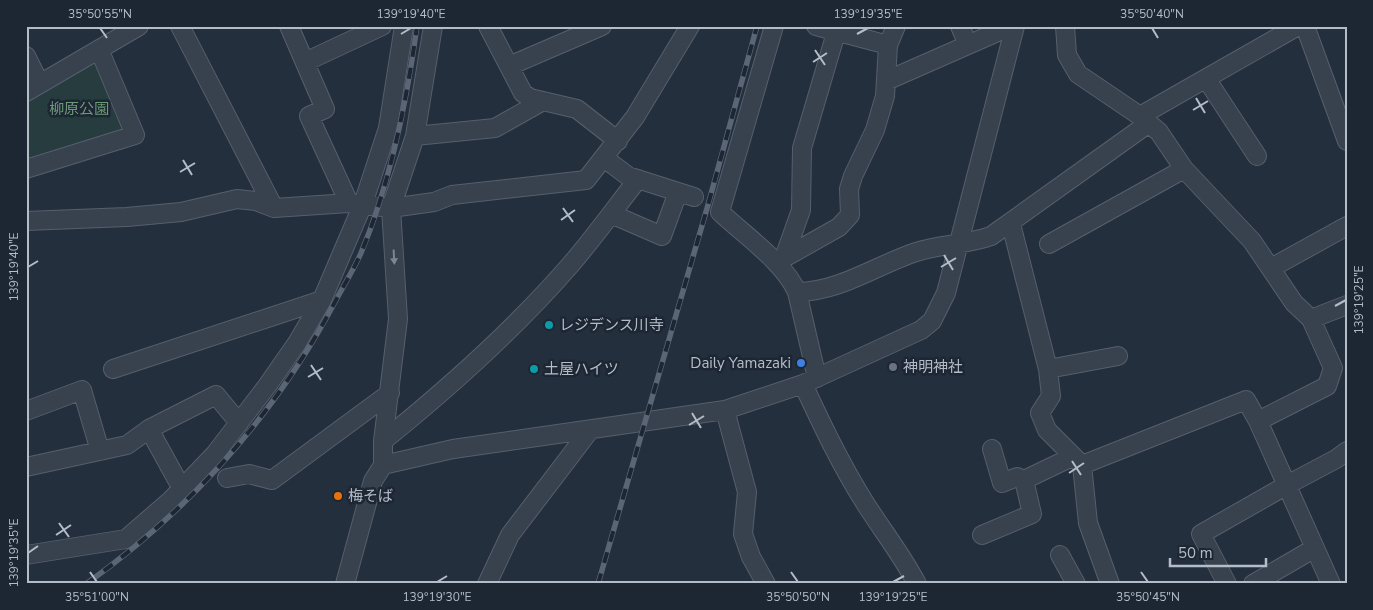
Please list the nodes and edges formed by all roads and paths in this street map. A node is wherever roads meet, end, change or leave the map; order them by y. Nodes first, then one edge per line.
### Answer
1 (139, 26) edge
2 (180, 26) edge
3 (288, 26) edge
4 (382, 26) edge
5 (404, 26) edge
6 (433, 26) edge
7 (488, 26) edge
8 (602, 26) edge
9 (690, 26) edge
10 (774, 26) edge
11 (816, 26) edge
12 (896, 26) edge
13 (960, 26) edge
14 (1013, 26) edge
15 (1065, 26) edge
16 (1298, 26) edge
17 (1305, 26) edge
18 (837, 29) edge
19 (582, 30) edge
20 (361, 31) edge
21 (888, 45) junction
22 (968, 45) junction
23 (99, 50) junction
24 (26, 56) edge
25 (305, 62) junction
26 (509, 66) junction
27 (1207, 80) junction
28 (886, 81) junction
29 (33, 88) edge
30 (543, 101) junction
31 (1145, 120) junction
32 (415, 136) junction
33 (1346, 139) edge
34 (618, 140) junction
35 (1257, 156) dead end
36 (604, 158) junction
37 (26, 169) edge
38 (1184, 169) junction
39 (638, 179) junction
40 (356, 204) junction
41 (274, 208) junction
42 (391, 208) junction
43 (610, 214) junction
44 (26, 221) edge
45 (1010, 224) junction
46 (1347, 226) edge
47 (1049, 244) dead end
48 (959, 245) junction
49 (780, 260) junction
50 (1271, 268) junction
51 (797, 292) junction
52 (322, 300) junction
53 (1347, 305) edge
54 (1311, 319) junction
55 (1118, 356) dead end
56 (113, 369) dead end
57 (1048, 369) junction
58 (810, 381) junction
59 (390, 393) junction
60 (725, 410) junction
61 (26, 411) edge
62 (1258, 421) junction
63 (239, 423) junction
64 (149, 429) junction
65 (590, 430) junction
66 (383, 441) junction
67 (992, 450) dead end
68 (100, 451) junction
69 (1347, 451) edge
70 (1077, 461) junction
71 (383, 466) junction
72 (26, 467) edge
73 (228, 478) dead end
74 (1024, 480) junction
75 (1287, 485) junction
76 (182, 489) junction
77 (982, 535) dead end
78 (1315, 548) junction
79 (26, 555) edge
80 (1060, 555) dead end
81 (345, 584) edge
82 (488, 584) edge
83 (766, 584) edge
84 (917, 584) edge
85 (1076, 584) edge
86 (1110, 584) edge
87 (1227, 584) edge
88 (1253, 584) edge
89 (1331, 584) edge

1 - 23 street
2 - 41 street
3 - 25 street
4 - 20 street
5 - 40 street
6 - 32 street
7 - 26 street
8 - 19 street
9 - 34 street
10 - 49 street
11 - 18 street
12 - 21 street
13 - 22 street
14 - 22 street
14 - 48 street
15 - 31 street
16 - 27 street
17 - 33 street
18 - 21 street
18 - 49 street
19 - 26 street
20 - 25 street
21 - 28 street
22 - 28 street
23 - 29 street
23 - 37 street
24 - 29 street
25 - 40 street
26 - 30 street
27 - 31 street
27 - 35 street
28 - 49 street
30 - 32 street
30 - 34 street
31 - 38 street
31 - 45 street
32 - 42 street
34 - 36 street
36 - 39 street
36 - 42 street
38 - 47 street
38 - 50 street
39 - 43 street
39 - 43 street
40 - 41 street
40 - 42 street
40 - 52 street
41 - 44 street
42 -> 59 street
43 - 66 street
45 - 48 street
45 - 57 street
46 - 50 street
48 - 51 street
48 - 58 street
49 - 51 street
50 - 54 street
51 - 58 street
52 - 56 street
52 - 63 street
53 - 54 street
54 - 62 street
55 - 57 street
57 - 70 street
58 - 60 street
58 - 84 street
59 - 66 street
59 - 73 street
60 - 65 street
60 - 83 street
61 - 68 street
62 - 70 street
62 - 75 street
63 - 64 street
63 - 76 street
64 - 68 street
64 - 76 street
65 - 71 street
65 - 82 street
66 - 71 street
67 - 74 street
68 - 72 street
69 - 75 street
70 - 74 street
70 - 86 street
71 - 81 street
74 - 77 street
75 - 78 street
75 - 87 street
76 - 79 street
78 - 88 street
78 - 89 street
80 - 85 street

